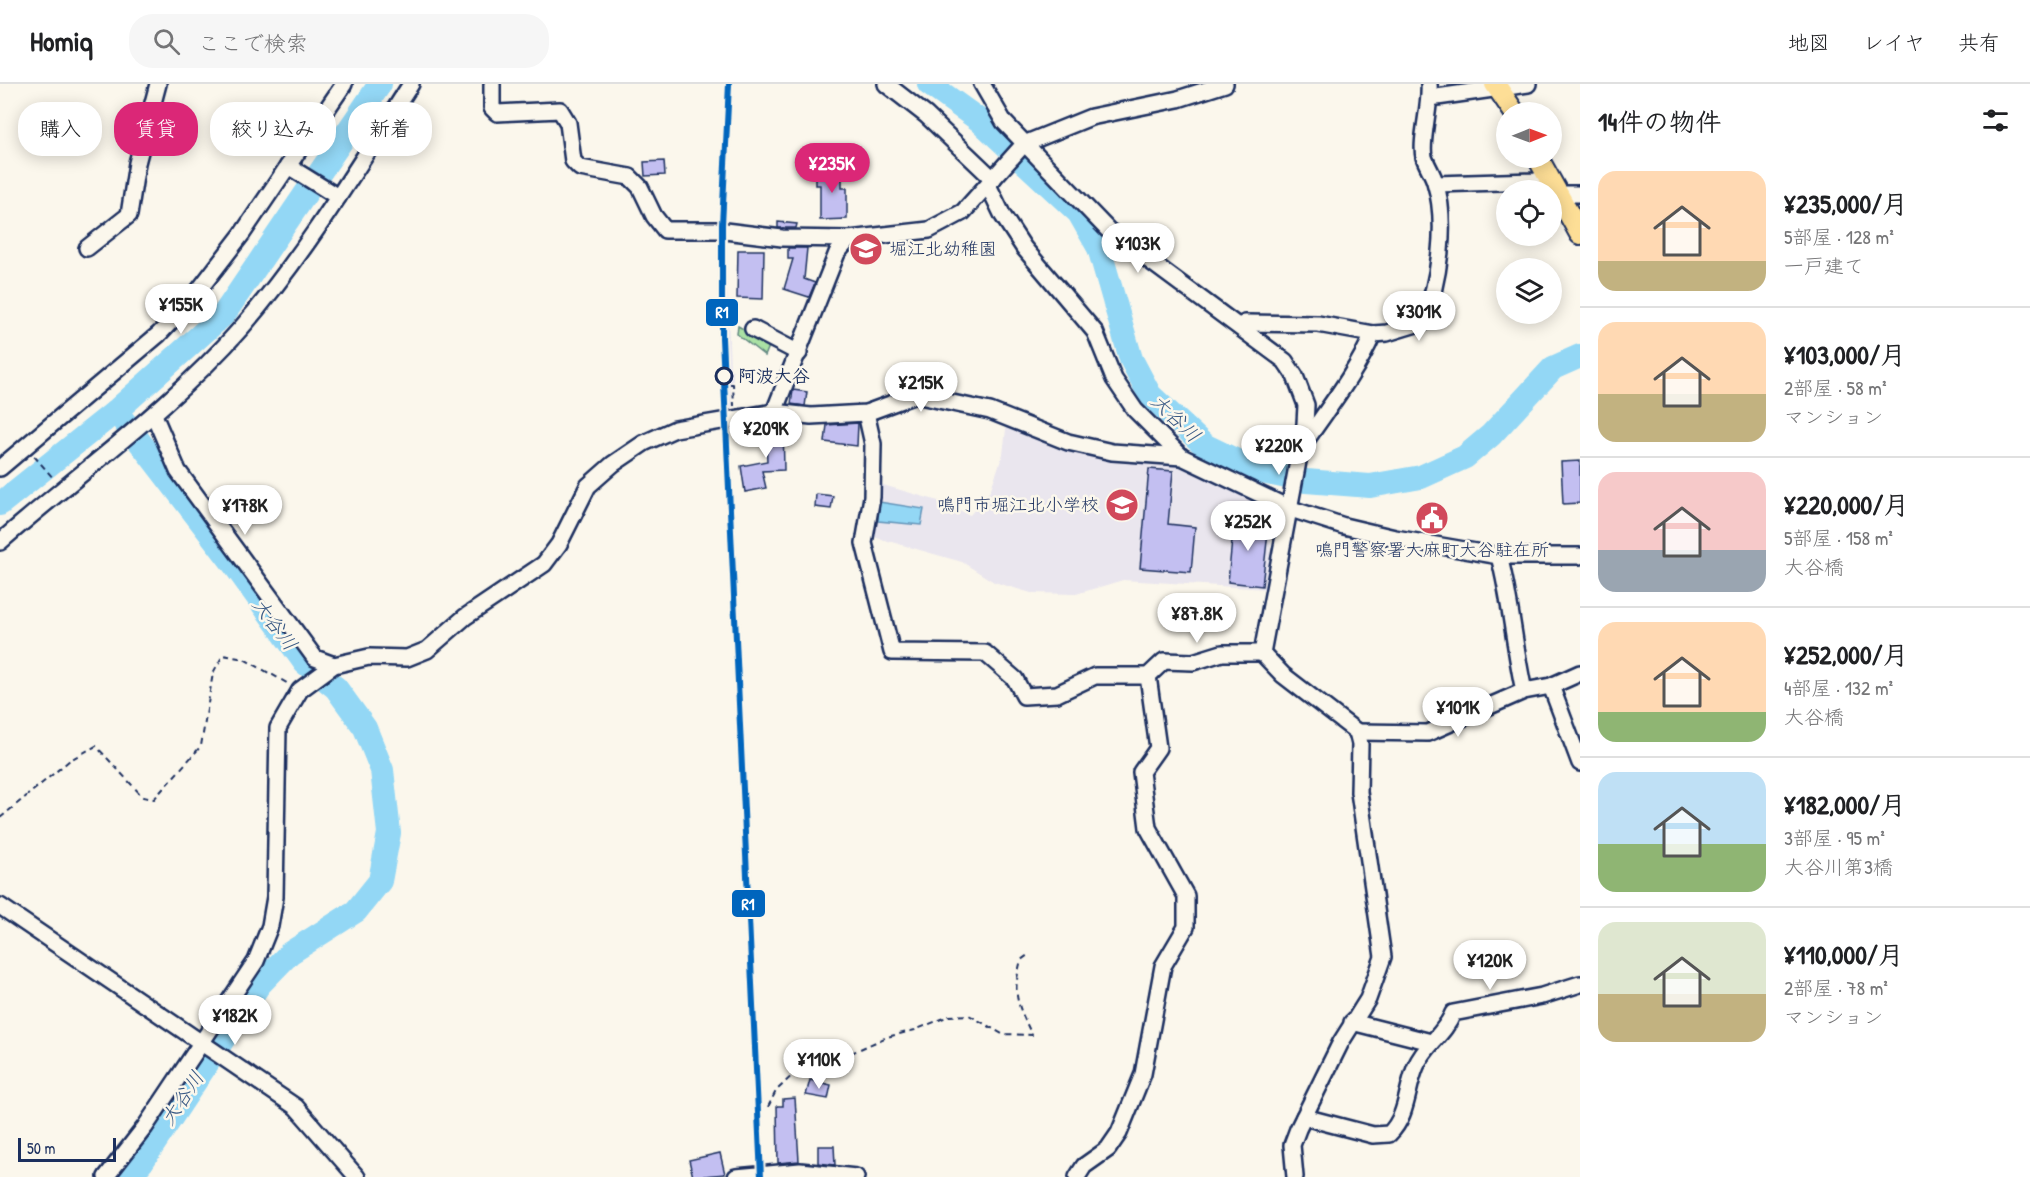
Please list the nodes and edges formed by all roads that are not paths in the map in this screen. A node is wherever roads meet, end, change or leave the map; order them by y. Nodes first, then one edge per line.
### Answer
1 (158, 84) edge
2 (344, 84) edge
3 (411, 84) edge
4 (492, 84) edge
5 (886, 84) edge
6 (982, 84) edge
7 (1226, 84) edge
8 (1528, 84) edge
9 (1496, 86) edge
10 (1430, 91) edge
11 (1507, 102) edge
12 (1022, 147) junction
13 (289, 167) junction
14 (1544, 168) edge
15 (1548, 176) junction
16 (994, 178) junction
17 (1550, 180) edge
18 (1436, 184) junction
19 (1562, 194) edge
20 (1580, 194) edge
21 (335, 196) junction
22 (1562, 201) edge
23 (1580, 234) edge
24 (849, 239) junction
25 (87, 248) dead end
26 (1240, 326) junction
27 (753, 329) dead end
28 (1373, 334) junction
29 (799, 353) junction
30 (774, 412) junction
31 (866, 413) junction
32 (154, 415) junction
33 (1300, 452) junction
34 (1182, 457) junction
35 (0, 468) edge
36 (1292, 505) junction
37 (0, 542) edge
38 (1580, 555) edge
39 (1499, 556) junction
40 (1262, 653) junction
41 (330, 668) junction
42 (1580, 673) edge
43 (1148, 676) junction
44 (1551, 686) junction
45 (1524, 691) junction
46 (1357, 732) junction
47 (1580, 763) edge
48 (0, 906) edge
49 (1580, 984) edge
50 (1352, 1022) junction
51 (1431, 1042) junction
52 (205, 1047) junction
53 (1304, 1117) junction
54 (106, 1177) edge
55 (357, 1177) edge
56 (736, 1177) edge
57 (856, 1177) edge
58 (1077, 1177) edge
59 (1295, 1177) edge

1 - 25 street
2 - 13 street
3 - 21 street
4 - 24 street
5 - 16 street
6 - 12 street
7 - 12 street
8 - 9 street
9 - 10 street
9 - 11 main road
10 - 18 street
12 - 16 street
12 - 26 street
13 - 21 street
13 - 35 street
14 - 15 main road
15 - 17 main road
15 - 18 street
16 - 24 street
16 - 34 street
18 - 28 street
19 - 20 street
21 - 32 street
22 - 23 main road
24 - 29 street
26 - 28 street
26 - 33 street
27 - 29 street
28 - 33 street
29 - 30 street
30 - 31 street
30 - 41 street
31 - 34 street
31 - 43 street
32 - 37 street
32 - 41 street
33 - 36 street
34 - 36 street
36 - 39 street
36 - 40 street
38 - 39 street
39 - 45 street
40 - 43 street
40 - 46 street
41 - 52 street
42 - 44 street
43 - 58 street
44 - 45 street
44 - 47 street
45 - 46 street
46 - 50 street
48 - 52 street
49 - 51 street
50 - 51 street
50 - 53 street
51 - 53 street
52 - 54 street
52 - 55 street
53 - 59 street
56 - 57 street

